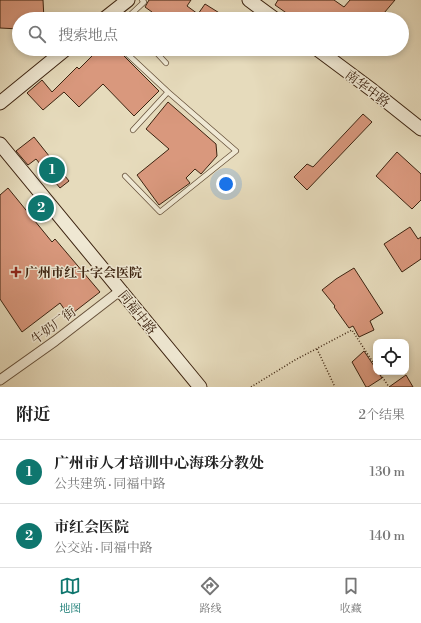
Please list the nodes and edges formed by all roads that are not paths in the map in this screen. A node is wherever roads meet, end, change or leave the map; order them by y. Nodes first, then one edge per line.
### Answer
1 (128, 0) edge
2 (142, 0) edge
3 (249, 0) edge
4 (113, 12) edge
5 (133, 12) edge
6 (265, 12) edge
7 (57, 56) edge
8 (129, 56) edge
9 (160, 56) edge
10 (326, 56) edge
11 (166, 63) dead end
12 (168, 92) junction
13 (0, 102) edge
14 (421, 129) edge
15 (133, 130) dead end
16 (0, 144) edge
17 (126, 176) dead end
18 (120, 290) junction
19 (0, 380) edge
20 (200, 387) edge

1 - 4 main road
2 - 5 lane
3 - 6 main road
7 - 13 main road
8 - 12 lane
9 - 11 lane
10 - 14 main road, 南华中路
12 - 15 lane
12 - 17 lane
16 - 18 main road, 同福中路
18 - 19 street, 牛奶厂街
18 - 20 main road, 同福中路

